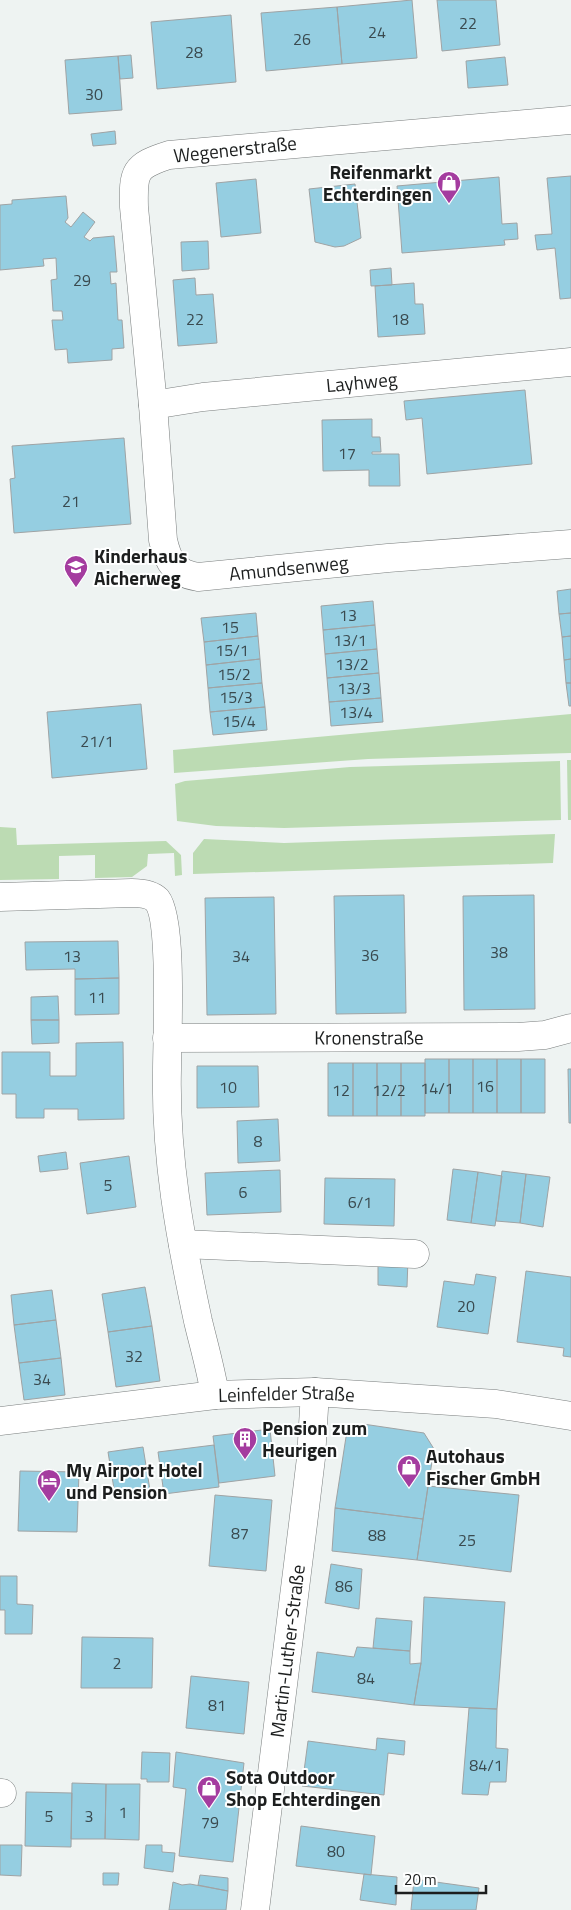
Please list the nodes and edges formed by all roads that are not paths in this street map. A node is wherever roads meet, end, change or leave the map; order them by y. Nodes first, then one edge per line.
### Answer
1 (571, 120) edge
2 (571, 362) edge
3 (153, 405) junction
4 (571, 544) edge
5 (0, 897) edge
6 (571, 1028) edge
7 (167, 1038) junction
8 (183, 1244) junction
9 (415, 1254) dead end
10 (315, 1392) junction
11 (215, 1396) junction
12 (571, 1416) edge
13 (0, 1421) edge
14 (255, 1910) edge

1 - 3 street, Wegenerstraße
2 - 3 street, Layhweg
3 - 4 street, Amundsenweg
5 - 7 street
6 - 7 street, Kronenstraße
7 - 8 street
8 - 9 street
8 - 11 street
10 - 11 street, Leinfelder Straße
10 - 12 street, Leinfelder Straße
10 - 14 street, Martin-Luther-Straße
11 - 13 street, Leinfelder Straße

